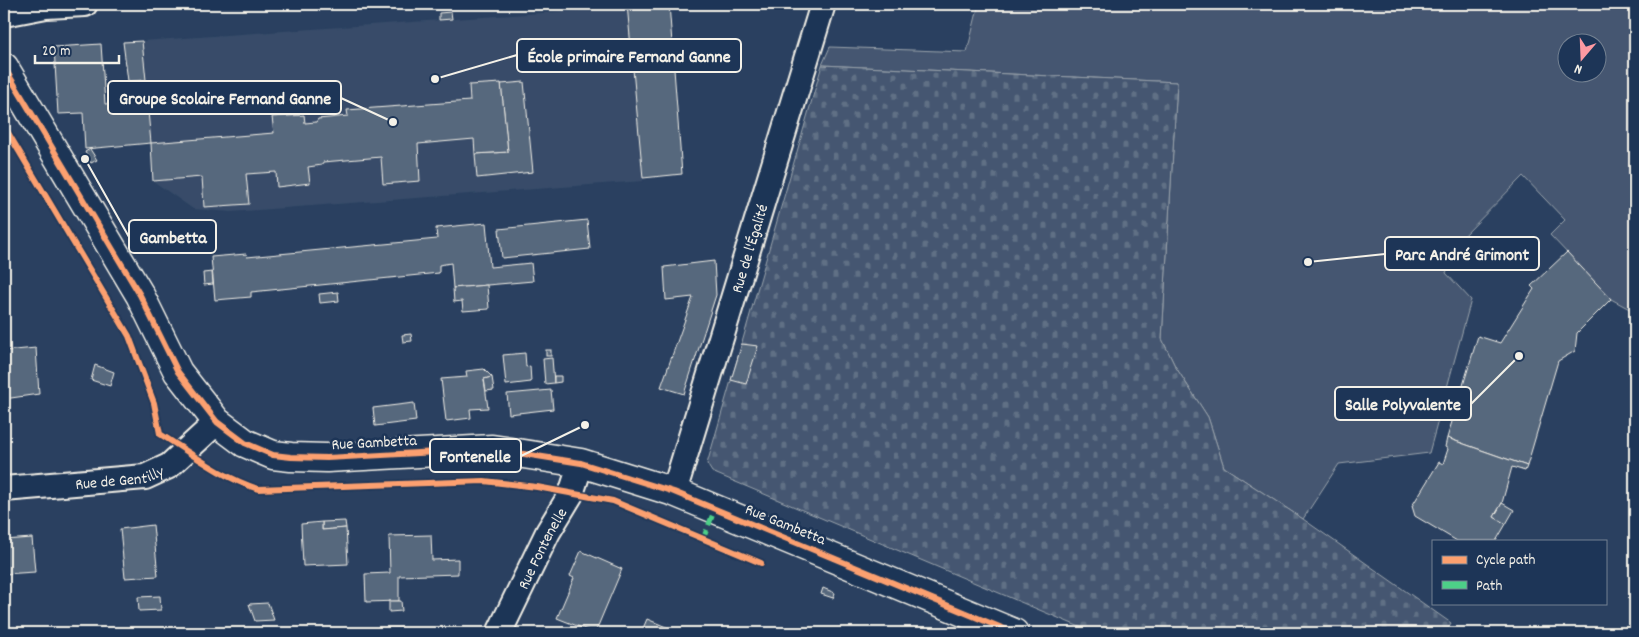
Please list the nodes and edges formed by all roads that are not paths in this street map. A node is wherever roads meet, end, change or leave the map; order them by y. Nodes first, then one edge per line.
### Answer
1 (85, 4) edge
2 (823, 4) edge
3 (4, 14) edge
4 (4, 67) edge
5 (217, 422) junction
6 (581, 463) junction
7 (4, 489) edge
8 (674, 492) junction
9 (499, 633) edge
10 (1014, 633) edge

1 - 3 street
2 - 8 street, Rue de l'Égalité
4 - 5 street, Rue Gambetta
5 - 6 street, Rue Gambetta
5 - 7 street, Rue de Gentilly
6 - 8 street, Rue Gambetta
6 - 9 street, Rue Fontenelle
8 - 10 street, Rue Gambetta

